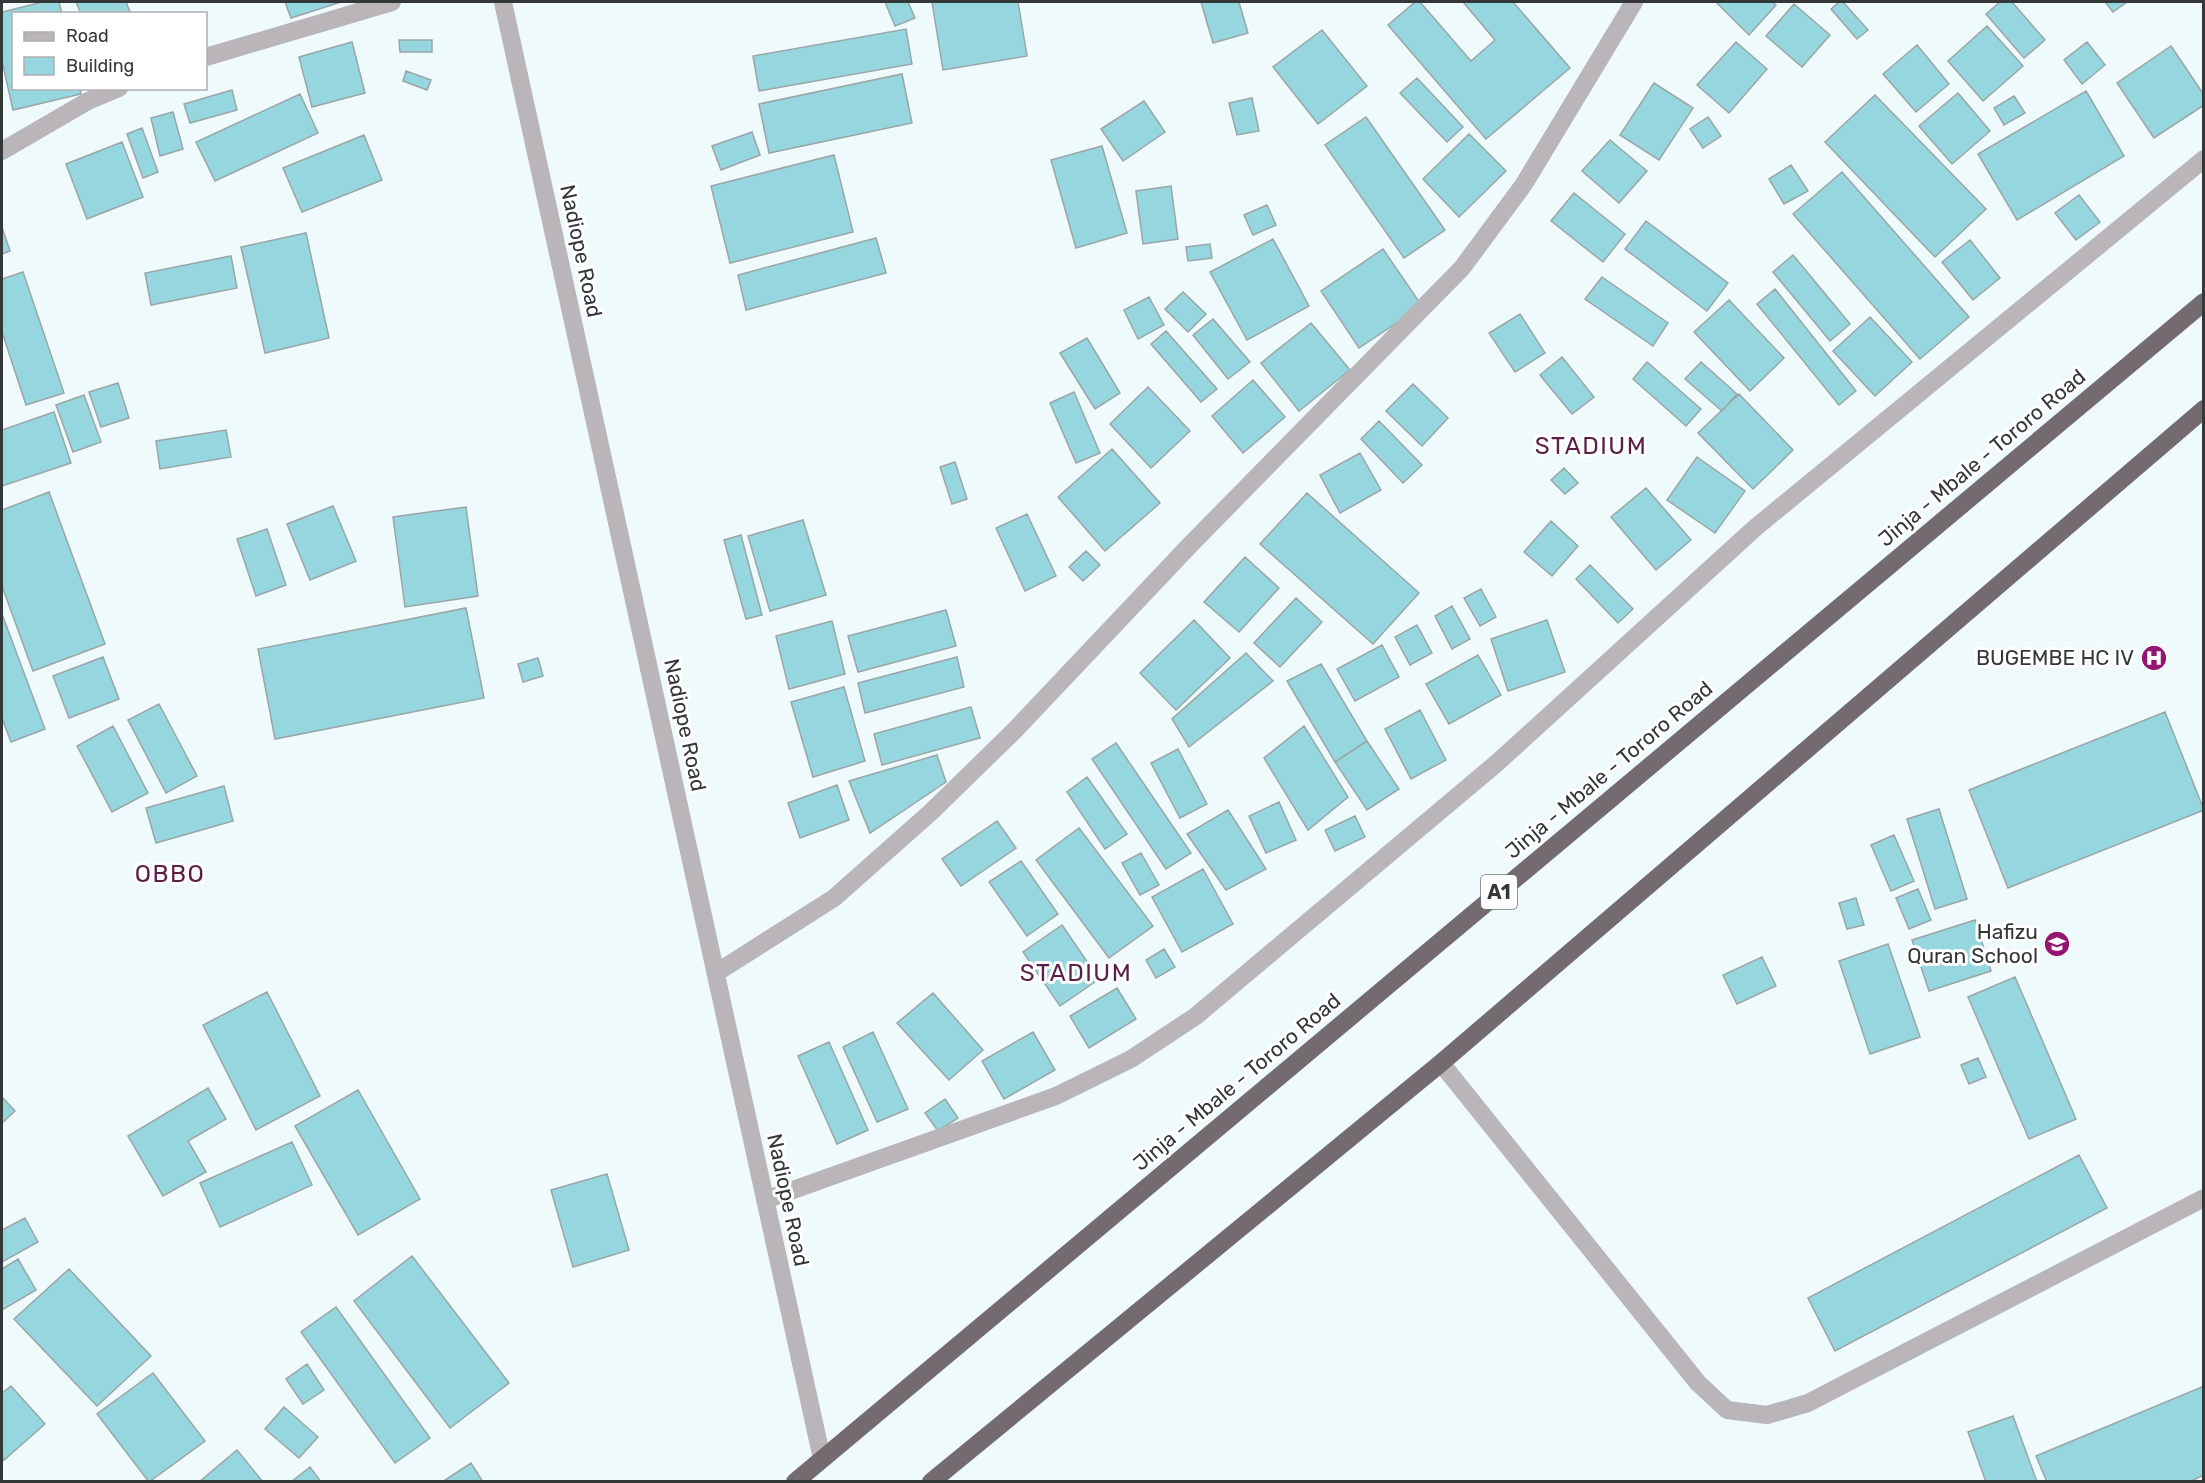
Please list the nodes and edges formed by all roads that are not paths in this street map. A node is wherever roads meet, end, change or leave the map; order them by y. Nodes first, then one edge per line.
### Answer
1 (392, 2) edge
2 (503, 2) edge
3 (1634, 2) edge
4 (207, 57) edge
5 (114, 90) edge
6 (2, 152) edge
7 (2204, 159) edge
8 (2204, 302) edge
9 (2204, 409) edge
10 (716, 973) junction
11 (1441, 1063) junction
12 (2204, 1198) edge
13 (765, 1200) junction
14 (822, 1459) junction
15 (795, 1482) edge
16 (930, 1482) edge

1 - 4 street
2 - 10 street, Nadiope Road
3 - 10 street
5 - 6 street
7 - 13 street
8 - 14 highway, Jinja - Mbale - Tororo Road / A1
9 - 11 highway
10 - 13 street, Nadiope Road
11 - 12 street
11 - 16 highway
13 - 14 street, Nadiope Road
14 - 15 highway, Jinja - Mbale - Tororo Road / A1

